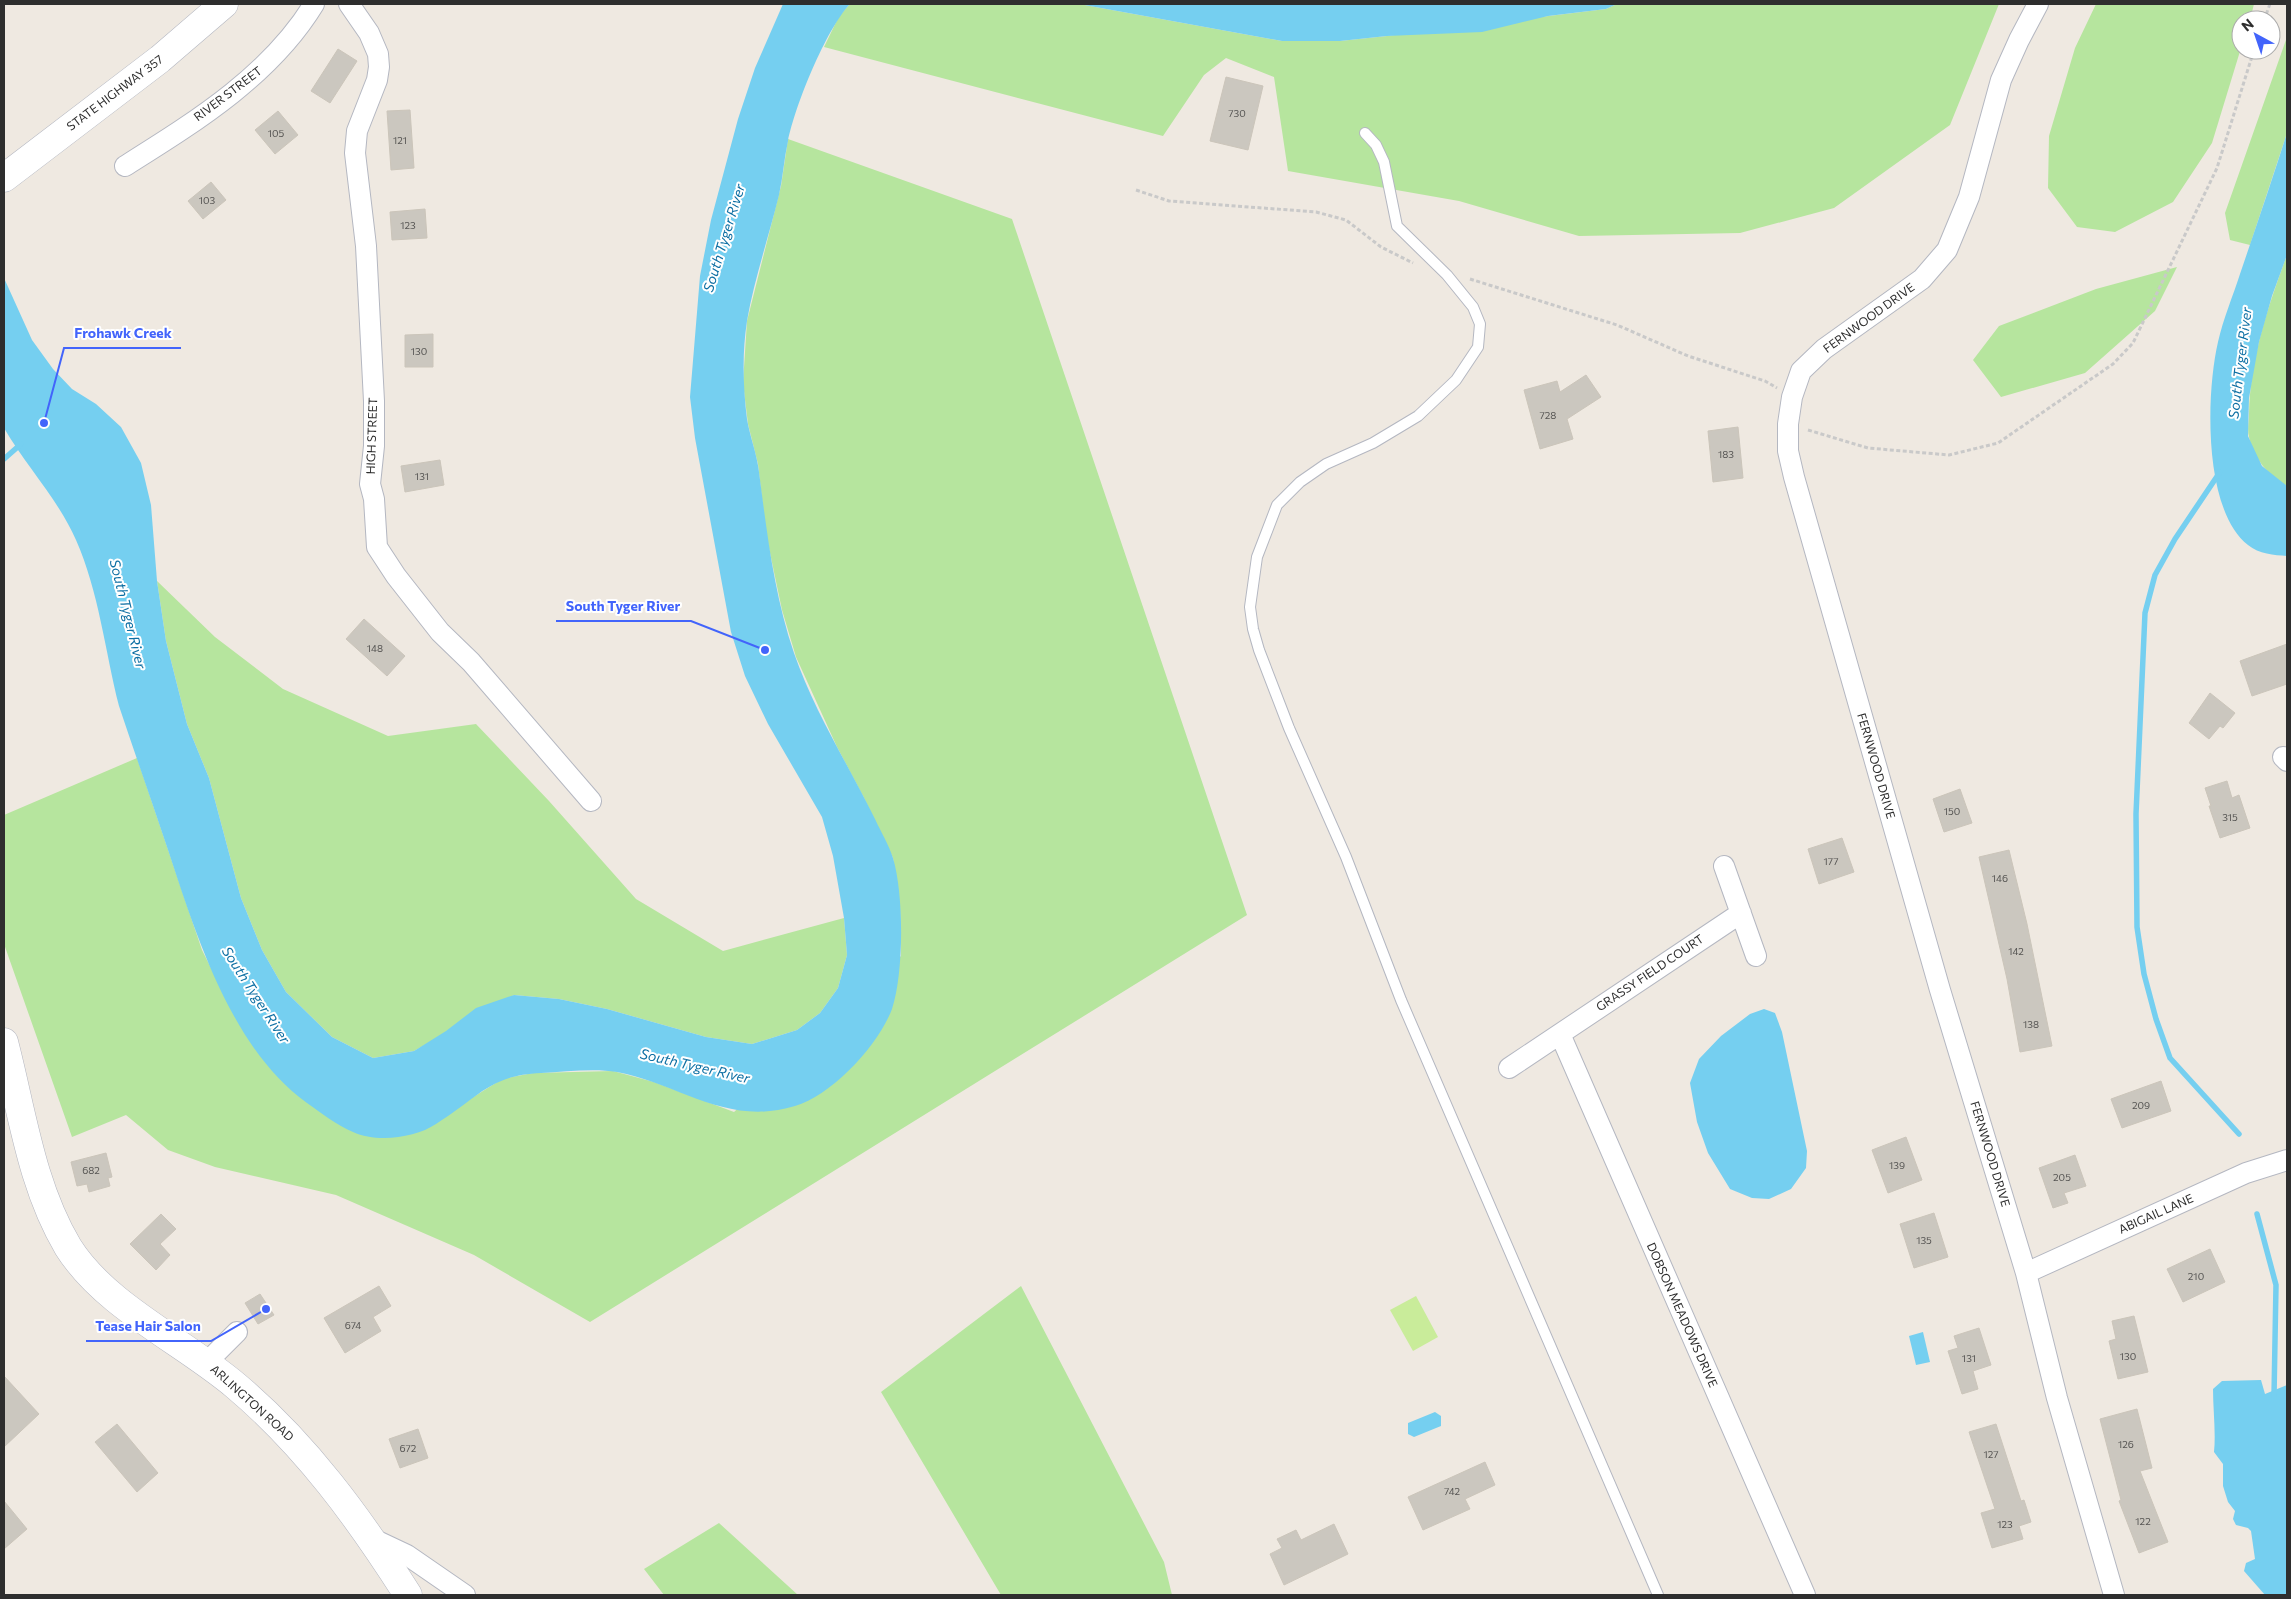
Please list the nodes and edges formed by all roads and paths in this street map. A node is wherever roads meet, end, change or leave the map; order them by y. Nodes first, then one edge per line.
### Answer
1 (224, 4) edge
2 (314, 4) edge
3 (349, 4) edge
4 (2038, 4) edge
5 (2251, 60) edge
6 (1365, 133) dead end
7 (125, 166) dead end
8 (4, 178) edge
9 (1788, 424) junction
10 (591, 801) dead end
11 (1724, 866) dead end
12 (1741, 912) junction
13 (1756, 956) dead end
14 (1560, 1034) junction
15 (4, 1042) edge
16 (1509, 1068) dead end
17 (2287, 1160) edge
18 (2026, 1273) junction
19 (237, 1332) dead end
20 (206, 1362) junction
21 (370, 1537) junction
22 (408, 1595) edge
23 (465, 1595) edge
24 (1658, 1595) edge
25 (1805, 1595) edge
26 (2114, 1595) edge

1 - 8 main road, STATE HIGHWAY 357
2 - 7 street, RIVER STREET
3 - 10 street, HIGH STREET
4 - 9 street, FERNWOOD DRIVE
5 - 9 path
6 - 24 lane
9 - 18 street, FERNWOOD DRIVE
11 - 12 street
12 - 13 street
12 - 14 street, GRASSY FIELD COURT
14 - 16 street, GRASSY FIELD COURT
14 - 25 street, DOBSON MEADOWS DRIVE
15 - 20 main road, ARLINGTON ROAD
17 - 18 street, ABIGAIL LANE
18 - 26 street, FERNWOOD DRIVE
19 - 20 street
20 - 21 main road, ARLINGTON ROAD
21 - 22 main road, ARLINGTON ROAD
21 - 23 street

